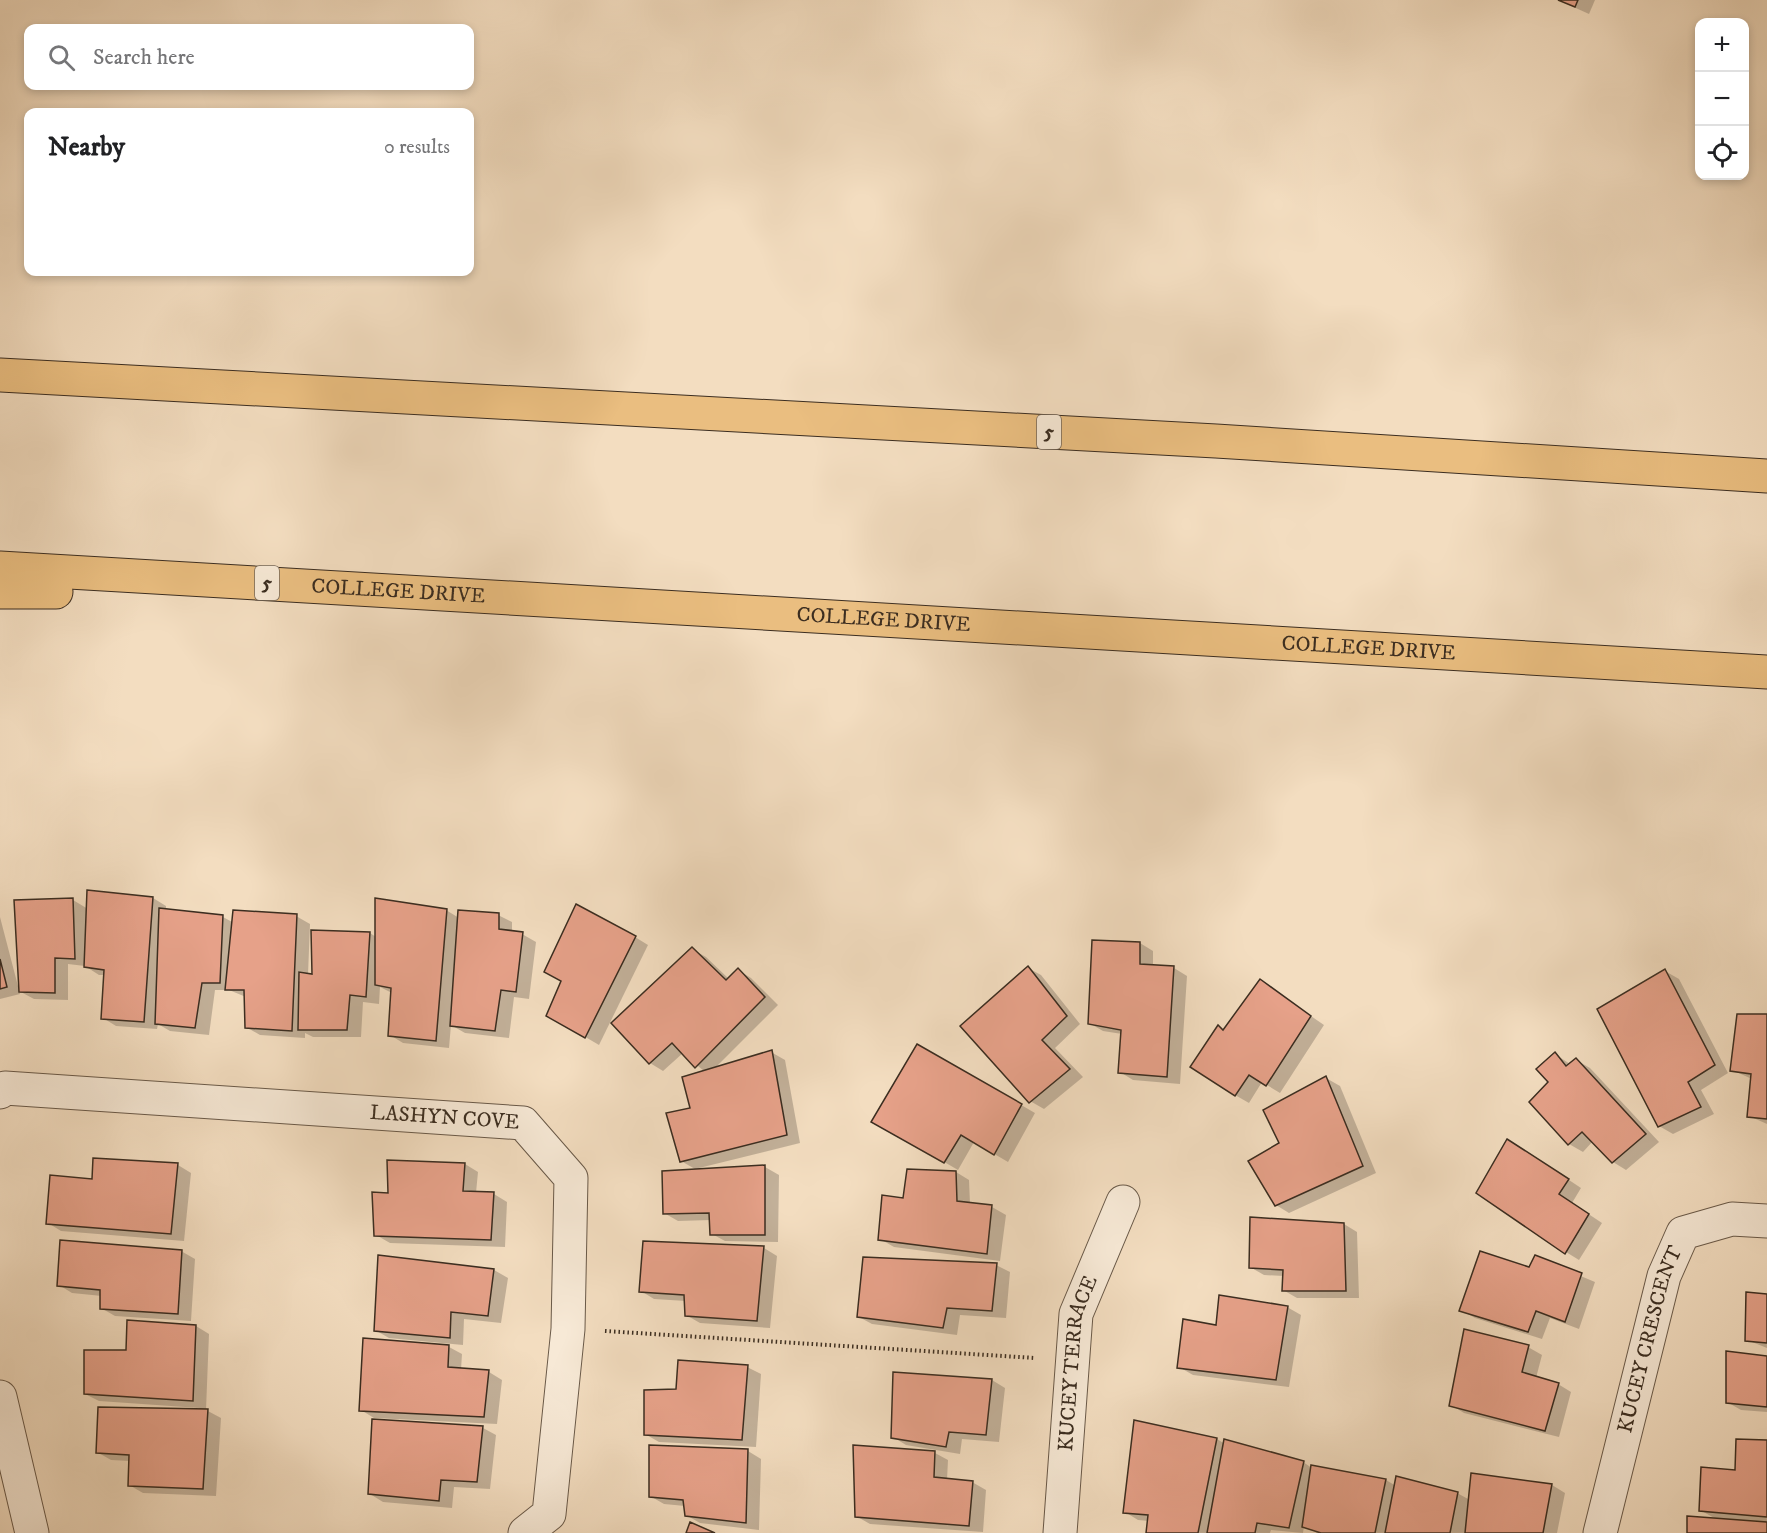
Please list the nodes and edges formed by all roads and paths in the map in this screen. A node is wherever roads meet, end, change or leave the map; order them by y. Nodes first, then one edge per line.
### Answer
1 (0, 375) edge
2 (1767, 476) edge
3 (0, 568) edge
4 (0, 592) edge
5 (534, 598) junction
6 (1767, 672) edge
7 (0, 1092) edge
8 (1123, 1203) dead end
9 (1767, 1221) edge
10 (601, 1331) dead end
11 (1044, 1358) dead end
12 (0, 1397) edge
13 (32, 1533) edge
14 (525, 1533) edge
15 (1060, 1533) edge
16 (1600, 1533) edge

1 - 2 highway, 5
3 - 5 highway, COLLEGE DRIVE / 5
4 - 5 highway
5 - 6 highway, COLLEGE DRIVE / 5
7 - 14 street, LASHYN COVE
8 - 15 street, KUCEY TERRACE
9 - 16 street, KUCEY CRESCENT
10 - 11 path
12 - 13 street

